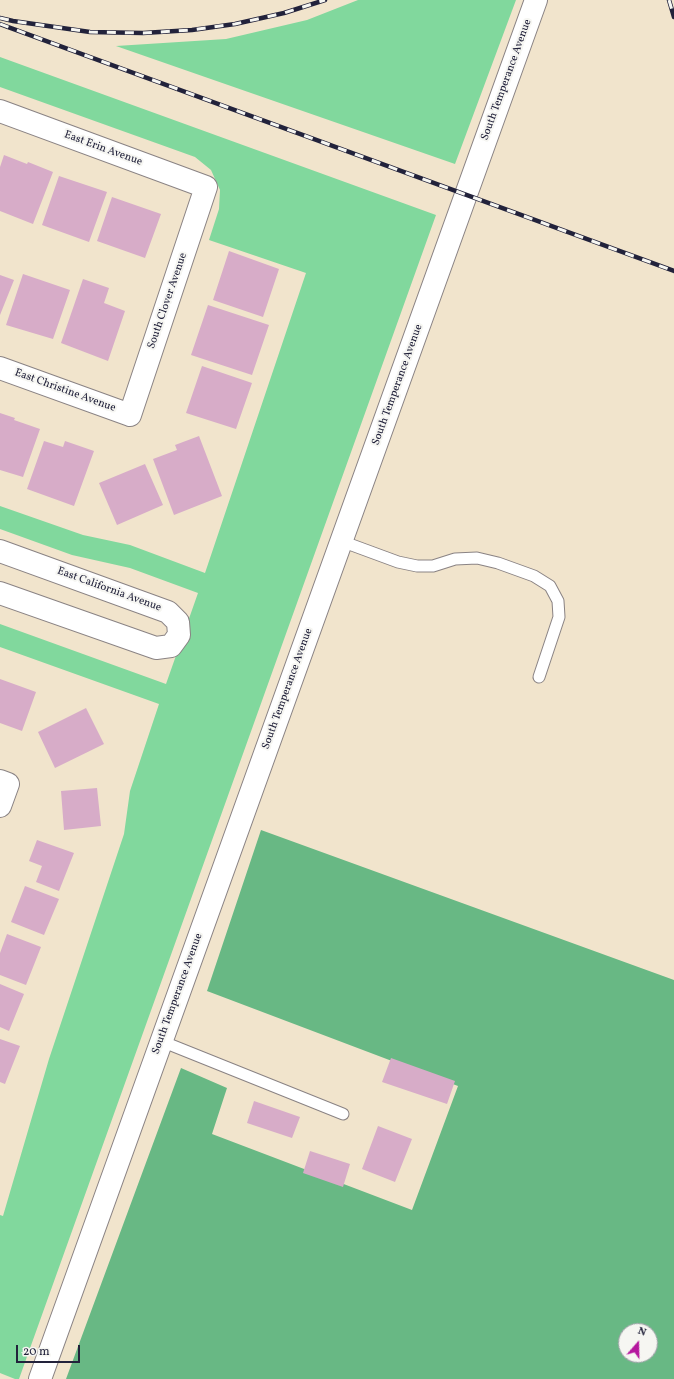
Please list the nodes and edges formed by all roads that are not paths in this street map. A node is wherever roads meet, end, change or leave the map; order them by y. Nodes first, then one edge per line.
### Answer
1 (536, 0) edge
2 (0, 111) edge
3 (206, 188) joint
4 (0, 368) edge
5 (130, 415) joint
6 (341, 541) junction
7 (0, 551) edge
8 (0, 593) edge
9 (539, 677) dead end
10 (4, 782) edge
11 (0, 806) edge
12 (161, 1041) junction
13 (343, 1114) dead end
14 (40, 1379) edge

1 - 6 main road, South Temperance Avenue
2 - 3 main road, East Erin Avenue
3 - 5 main road, South Clover Avenue
4 - 5 main road, East Christine Avenue
6 - 9 lane
6 - 12 main road, South Temperance Avenue
7 - 8 main road, East California Avenue
10 - 11 main road
12 - 13 lane
12 - 14 main road, South Temperance Avenue

